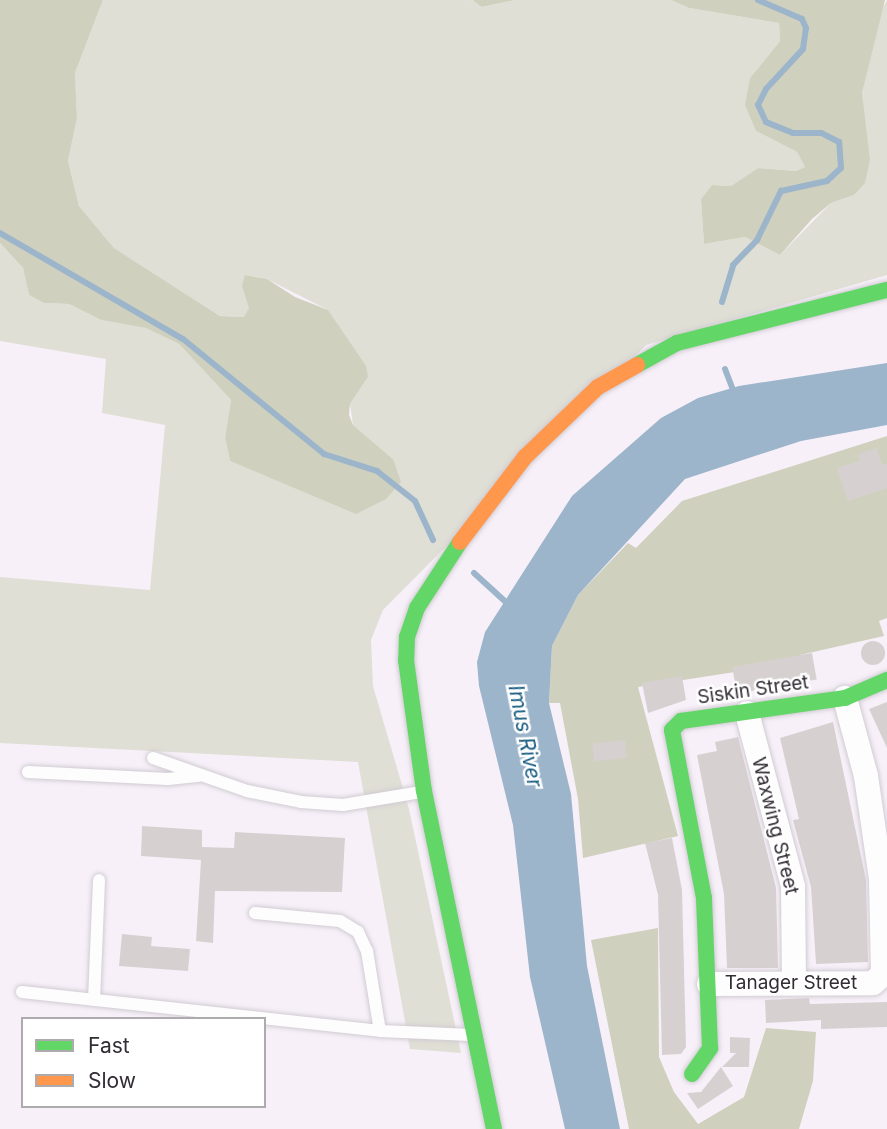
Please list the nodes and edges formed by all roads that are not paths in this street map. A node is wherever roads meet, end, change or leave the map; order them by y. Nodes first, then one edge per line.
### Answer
1 (887, 290) edge
2 (887, 681) edge
3 (845, 698) junction
4 (747, 713) junction
5 (153, 758) dead end
6 (28, 772) dead end
7 (205, 775) junction
8 (877, 777) edge
9 (424, 791) junction
10 (99, 880) dead end
11 (255, 913) dead end
12 (794, 982) junction
13 (709, 984) junction
14 (22, 992) dead end
15 (94, 1000) junction
16 (251, 1017) edge
17 (266, 1019) edge
18 (380, 1031) junction
19 (471, 1035) junction
20 (692, 1074) dead end
21 (494, 1129) edge

1 - 9 main road
2 - 3 main road, Siskin Street
3 - 4 main road, Siskin Street
3 - 8 street, Tanager Street
4 - 12 street, Waxwing Street
4 - 13 main road, Siskin Street
5 - 7 lane
6 - 7 lane
7 - 9 lane
8 - 12 street, Tanager Street
9 - 19 main road
10 - 15 lane
11 - 18 lane
12 - 13 street, Tanager Street
13 - 20 main road
14 - 15 lane
15 - 16 lane
17 - 18 lane
18 - 19 lane
19 - 21 main road

